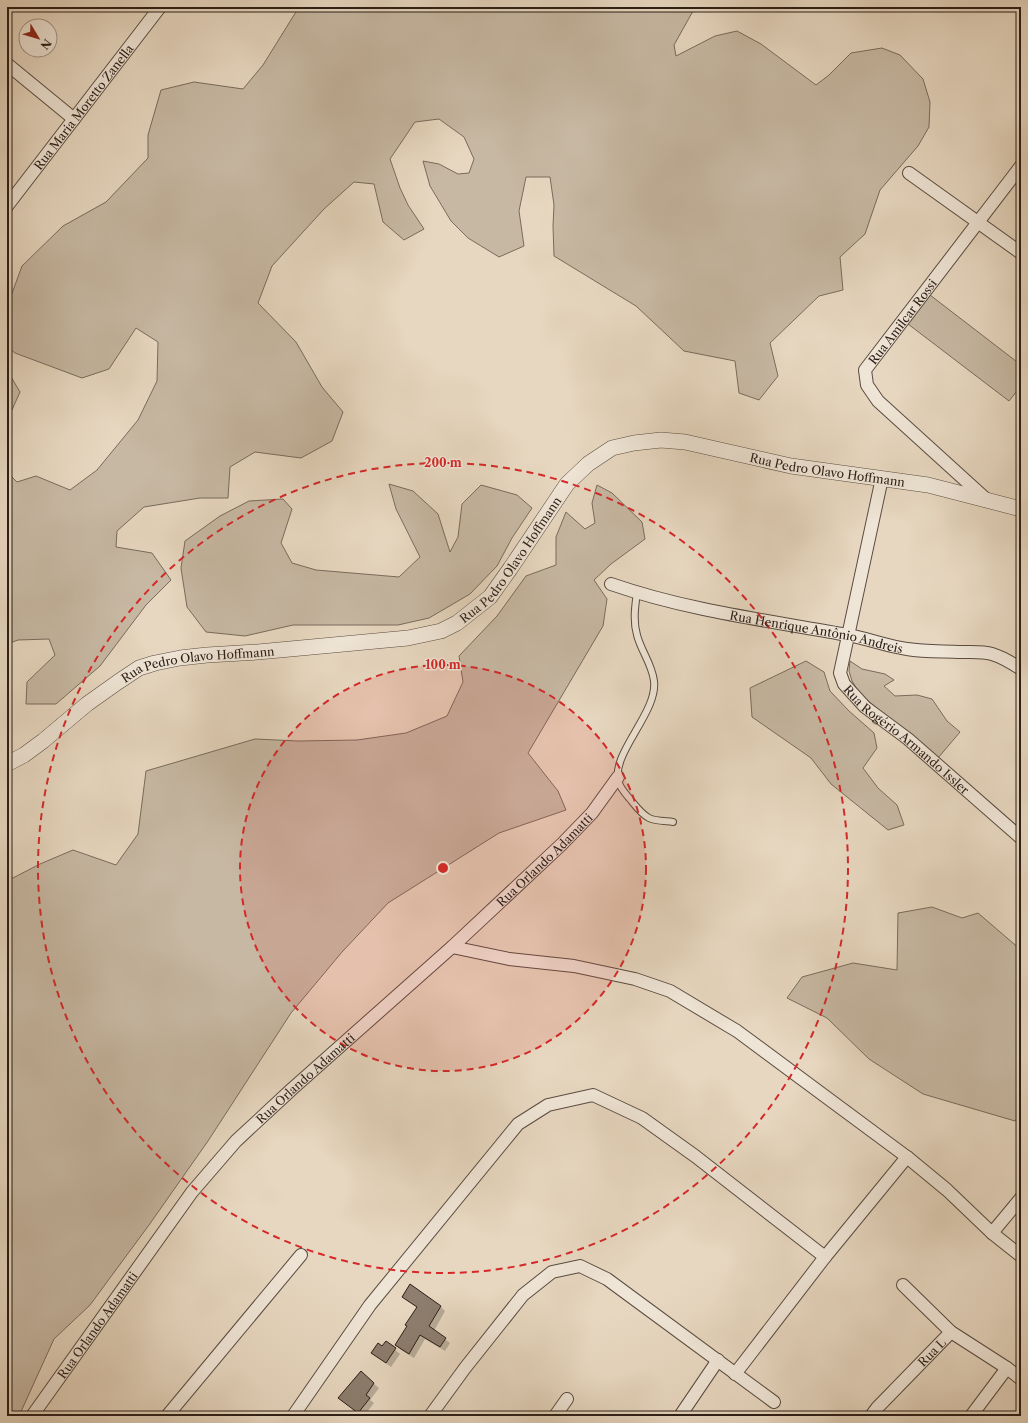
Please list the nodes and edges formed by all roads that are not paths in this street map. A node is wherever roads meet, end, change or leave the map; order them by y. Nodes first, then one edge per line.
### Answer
1 (158, 8) edge
2 (7, 64) edge
3 (74, 119) junction
4 (1021, 166) edge
5 (909, 173) dead end
6 (7, 206) edge
7 (978, 222) junction
8 (1021, 253) edge
9 (882, 478) junction
10 (987, 501) junction
11 (1021, 509) edge
12 (611, 584) dead end
13 (637, 592) junction
14 (848, 635) junction
15 (1021, 669) edge
16 (7, 764) edge
17 (618, 777) junction
18 (673, 822) dead end
19 (1021, 838) edge
20 (452, 947) junction
21 (908, 1156) junction
22 (1021, 1198) edge
23 (992, 1233) junction
24 (301, 1255) dead end
25 (1021, 1256) edge
26 (825, 1257) junction
27 (903, 1285) dead end
28 (951, 1332) junction
29 (718, 1360) junction
30 (1007, 1368) junction
31 (735, 1374) junction
32 (1021, 1379) edge
33 (566, 1399) dead end
34 (774, 1402) dead end
35 (32, 1416) edge
36 (167, 1416) edge
37 (293, 1416) edge
38 (430, 1416) edge
39 (556, 1416) edge
40 (680, 1416) edge
41 (871, 1416) edge
42 (971, 1416) edge

1 - 3 street, Rua Maria Moretto Zanella
2 - 3 street
3 - 6 street, Rua Maria Moretto Zanella
4 - 7 street, Rua Amilcar Rossi
5 - 7 street
7 - 8 street
7 - 10 street, Rua Amilcar Rossi
9 - 10 street, Rua Pedro Olavo Hoffmann
9 - 14 street, Rua Rogério Armando Issler
9 - 16 street, Rua Pedro Olavo Hoffmann
10 - 11 street, Rua Pedro Olavo Hoffmann
12 - 13 street, Rua Henrique Antônio Andreis
13 - 14 street, Rua Henrique Antônio Andreis
13 - 17 lane, Rua Orlando Adamatti
14 - 15 street, Rua Henrique Antônio Andreis
14 - 19 street, Rua Rogério Armando Issler
17 - 18 lane
17 - 20 street, Rua Orlando Adamatti
20 - 21 street
20 - 35 street, Rua Orlando Adamatti
21 - 23 street
21 - 26 street
22 - 23 street
23 - 25 street
24 - 36 street
26 - 31 street
26 - 37 street
27 - 28 street
28 - 30 street, Rua L
28 - 41 street, Rua L
29 - 31 street
29 - 38 street
29 - 40 street
30 - 32 street, Rua L
30 - 42 street
31 - 34 street
33 - 39 street

